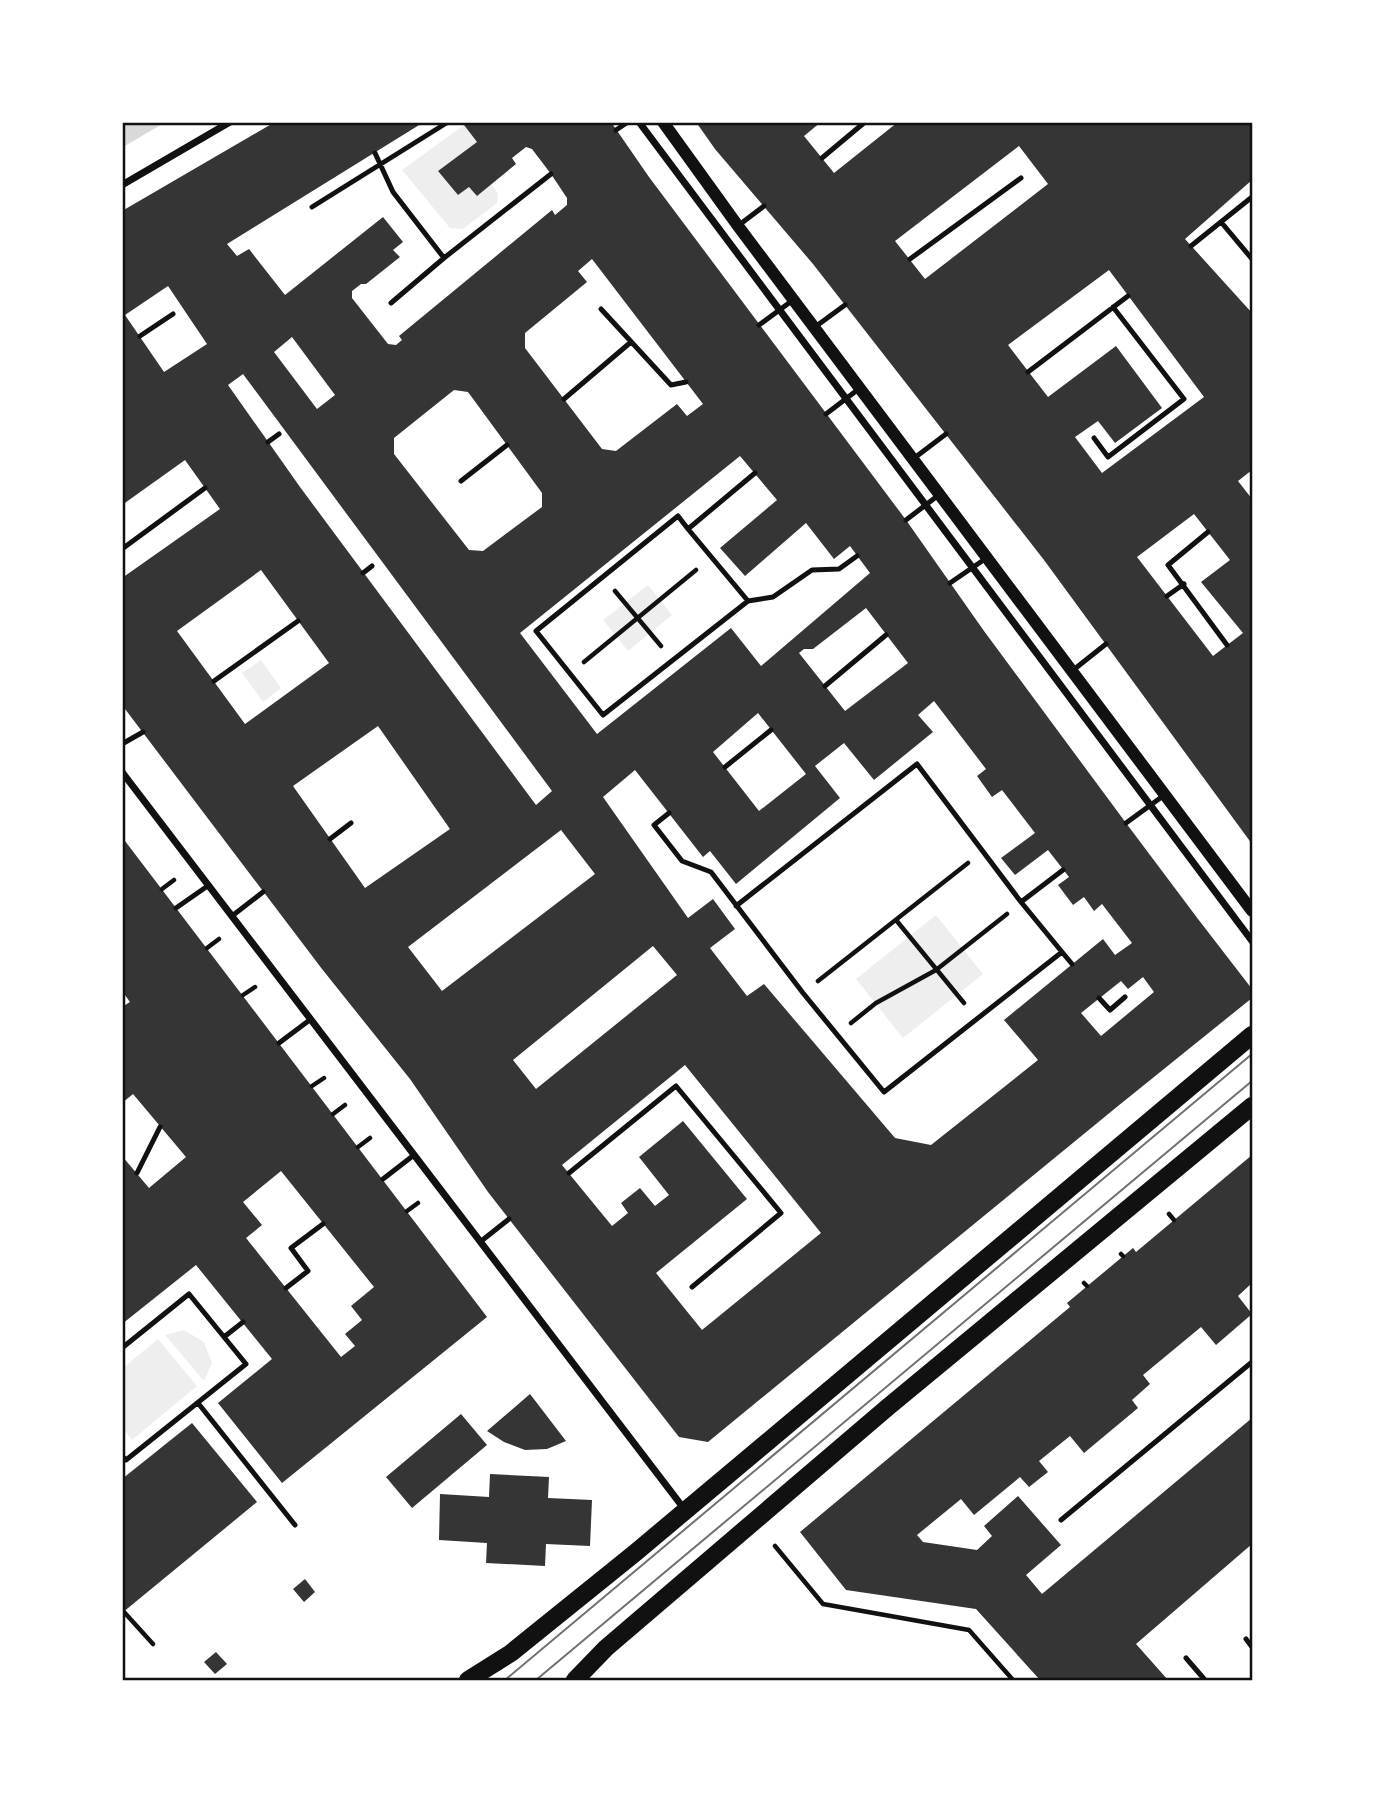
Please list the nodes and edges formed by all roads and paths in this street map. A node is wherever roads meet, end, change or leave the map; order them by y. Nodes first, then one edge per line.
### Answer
1 (230, 122) edge
2 (449, 122) edge
3 (628, 122) edge
4 (639, 122) edge
5 (663, 122) edge
6 (865, 122) edge
7 (616, 130) dead end
8 (375, 153) dead end
9 (822, 158) dead end
10 (380, 165) junction
11 (551, 174) dead end
12 (1021, 178) dead end
13 (122, 185) edge
14 (1252, 197) edge
15 (764, 206) dead end
16 (312, 207) dead end
17 (1222, 222) junction
18 (738, 226) junction
19 (1191, 246) dead end
20 (444, 258) junction
21 (910, 259) dead end
22 (1252, 259) edge
23 (1128, 296) dead end
24 (794, 299) junction
25 (391, 303) dead end
26 (845, 305) dead end
27 (1113, 307) junction
28 (601, 309) dead end
29 (779, 310) junction
30 (173, 314) dead end
31 (759, 325) dead end
32 (815, 327) junction
33 (140, 336) dead end
34 (631, 342) junction
35 (1028, 372) dead end
36 (686, 382) dead end
37 (860, 388) junction
38 (564, 399) dead end
39 (846, 399) junction
40 (826, 414) dead end
41 (279, 434) dead end
42 (946, 434) dead end
43 (1094, 438) dead end
44 (268, 442) dead end
45 (507, 445) dead end
46 (913, 459) junction
47 (755, 473) dead end
48 (461, 481) dead end
49 (205, 488) dead end
50 (940, 495) junction
51 (926, 505) junction
52 (906, 520) dead end
53 (688, 529) junction
54 (1208, 533) dead end
55 (122, 548) edge
56 (858, 556) dead end
57 (712, 558) junction
58 (987, 558) junction
59 (372, 566) dead end
60 (972, 568) junction
61 (363, 573) dead end
62 (604, 576) junction
63 (950, 583) dead end
64 (1184, 584) junction
65 (1167, 596) dead end
66 (748, 601) junction
67 (638, 618) junction
68 (298, 621) dead end
69 (887, 635) dead end
70 (1106, 644) dead end
71 (1227, 645) dead end
72 (672, 660) junction
73 (1072, 671) junction
74 (569, 673) junction
75 (214, 681) dead end
76 (825, 685) dead end
77 (771, 730) dead end
78 (143, 732) dead end
79 (122, 744) edge
80 (725, 767) dead end
81 (122, 772) edge
82 (1165, 794) junction
83 (1150, 805) junction
84 (669, 813) dead end
85 (351, 823) dead end
86 (1126, 823) dead end
87 (330, 839) dead end
88 (982, 852) junction
89 (1063, 870) dead end
90 (174, 880) dead end
91 (209, 885) junction
92 (162, 889) dead end
93 (263, 892) dead end
94 (1021, 902) junction
95 (736, 906) junction
96 (176, 908) dead end
97 (1252, 911) edge
98 (232, 916) junction
99 (896, 920) junction
100 (219, 939) dead end
101 (1252, 941) edge
102 (207, 948) dead end
103 (1062, 952) junction
104 (1072, 964) dead end
105 (936, 970) junction
106 (255, 986) dead end
107 (803, 993) junction
108 (243, 995) dead end
109 (957, 995) dead end
110 (1125, 997) dead end
111 (1099, 998) dead end
112 (311, 1019) junction
113 (837, 1034) junction
114 (1252, 1035) edge
115 (279, 1043) dead end
116 (324, 1078) dead end
117 (312, 1086) dead end
118 (345, 1105) dead end
119 (1252, 1106) edge
120 (333, 1114) dead end
121 (160, 1127) dead end
122 (370, 1138) dead end
123 (358, 1147) dead end
124 (414, 1155) junction
125 (569, 1173) dead end
126 (137, 1174) dead end
127 (383, 1179) dead end
128 (418, 1203) dead end
129 (407, 1212) dead end
130 (1169, 1214) dead end
131 (509, 1219) dead end
132 (1174, 1220) dead end
133 (323, 1224) dead end
134 (480, 1242) junction
135 (692, 1287) dead end
136 (286, 1288) dead end
137 (243, 1322) dead end
138 (224, 1337) junction
139 (122, 1348) edge
140 (1252, 1362) edge
141 (198, 1403) junction
142 (122, 1457) edge
143 (686, 1511) junction
144 (1061, 1520) dead end
145 (295, 1525) dead end
146 (775, 1546) dead end
147 (124, 1612) edge
148 (1246, 1639) dead end
149 (153, 1644) dead end
150 (1252, 1647) edge
151 (1186, 1658) dead end
152 (468, 1681) edge
153 (575, 1681) edge
154 (1013, 1681) edge
155 (1205, 1681) edge

1 - 13 street
2 - 10 lane
3 - 7 lane
4 - 29 street
5 - 18 street
6 - 9 lane
8 - 10 lane
10 - 16 lane
10 - 20 lane
11 - 20 lane
12 - 21 lane
14 - 17 lane
15 - 18 lane
17 - 19 lane
17 - 22 lane
18 - 24 street
20 - 25 lane
23 - 27 lane
24 - 29 lane
24 - 32 street
26 - 32 lane
27 - 35 lane
27 - 43 lane
28 - 34 lane
29 - 31 lane
29 - 39 street
30 - 33 lane
32 - 37 street
34 - 36 lane
34 - 38 lane
37 - 39 lane
37 - 46 street
39 - 40 lane
39 - 51 street
41 - 44 lane
42 - 46 lane
45 - 48 lane
46 - 50 street
47 - 53 lane
49 - 55 lane
50 - 51 lane
50 - 58 street
51 - 52 lane
51 - 60 street
53 - 57 lane
53 - 62 lane
54 - 64 lane
56 - 66 lane
57 - 66 lane
57 - 67 path
58 - 60 lane
58 - 73 street
59 - 61 lane
60 - 63 lane
60 - 83 street
62 - 67 path
62 - 74 lane
64 - 65 lane
64 - 71 lane
66 - 72 lane
67 - 72 path
67 - 74 path
68 - 75 lane
69 - 76 lane
70 - 73 lane
72 - 74 lane
73 - 82 street
77 - 80 lane
78 - 79 lane
81 - 91 street
82 - 83 lane
82 - 97 street
83 - 86 lane
83 - 101 street
84 - 95 lane
85 - 87 lane
88 - 94 lane
88 - 95 lane
88 - 99 path
89 - 94 lane
90 - 92 path
91 - 96 lane
91 - 98 street
93 - 98 lane
94 - 103 lane
94 - 105 path
95 - 107 lane
98 - 112 street
99 - 105 path
99 - 107 path
100 - 102 path
103 - 104 lane
103 - 113 lane
105 - 109 path
105 - 113 path
106 - 108 path
107 - 113 lane
110 - 111 lane
112 - 115 lane
112 - 124 street
114 - 143 main road
116 - 117 path
118 - 120 path
119 - 153 main road
121 - 126 lane
122 - 123 path
124 - 127 lane
124 - 134 street
125 - 135 lane
128 - 129 path
130 - 132 path
131 - 134 lane
133 - 136 lane
134 - 143 street
137 - 138 lane
138 - 139 lane
138 - 141 lane
140 - 144 lane
141 - 142 lane
141 - 145 lane
143 - 152 main road
146 - 154 path
147 - 149 path
148 - 150 lane
151 - 155 lane

